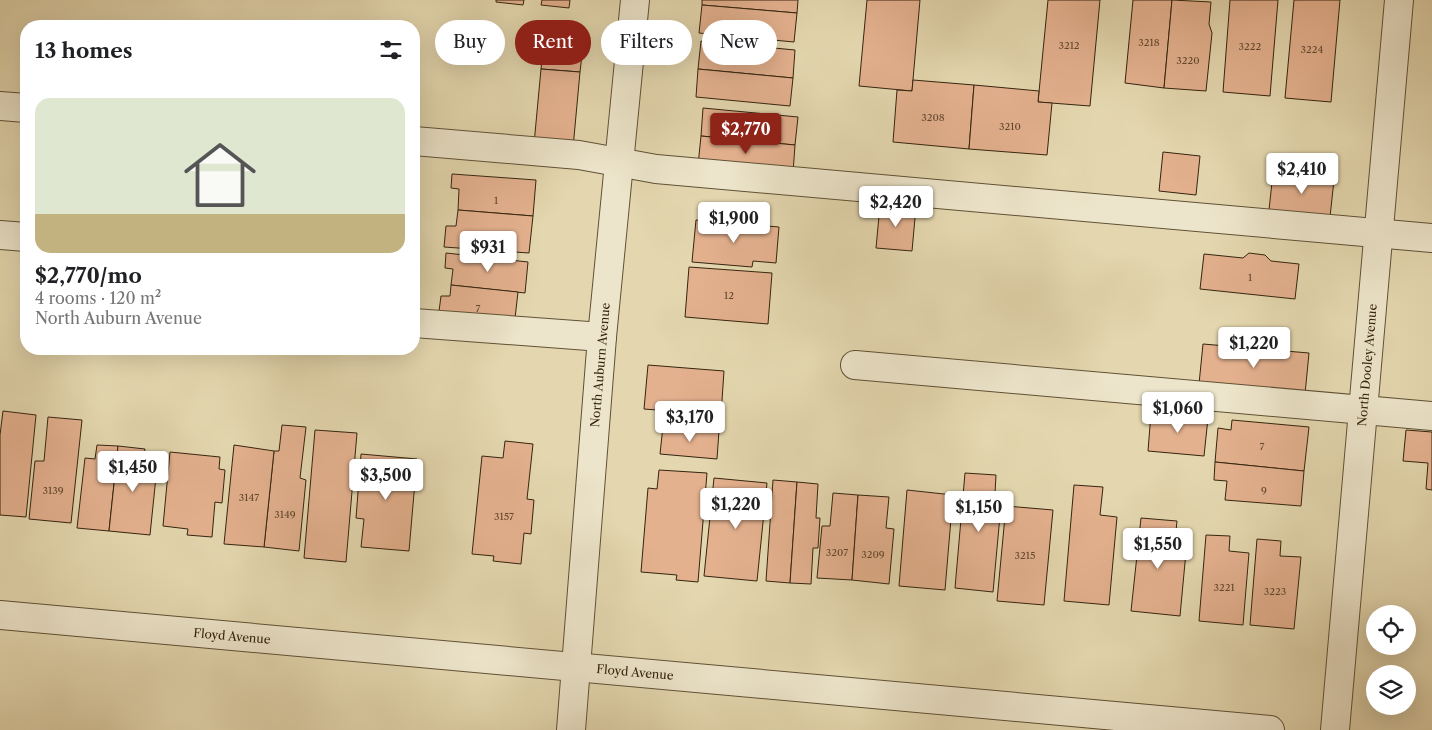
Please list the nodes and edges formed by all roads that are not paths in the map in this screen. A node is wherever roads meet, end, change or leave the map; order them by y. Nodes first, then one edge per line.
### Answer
1 (635, 0) edge
2 (1399, 0) edge
3 (0, 106) edge
4 (20, 108) edge
5 (420, 142) edge
6 (619, 160) junction
7 (1378, 233) junction
8 (0, 234) edge
9 (20, 236) edge
10 (1432, 238) edge
11 (420, 323) edge
12 (602, 337) junction
13 (854, 365) dead end
14 (1364, 410) junction
15 (1432, 416) edge
16 (0, 615) edge
17 (576, 667) junction
18 (571, 730) edge
19 (1270, 730) edge
20 (1335, 730) edge

1 - 6 street, North Auburn Avenue
2 - 7 street, North Dooley Avenue
3 - 4 street
5 - 6 street
6 - 7 street
6 - 12 street, North Auburn Avenue
7 - 10 street
7 - 14 street, North Dooley Avenue
8 - 9 street
11 - 12 street
12 - 17 street, North Auburn Avenue
13 - 14 street
14 - 15 street
14 - 20 street, North Dooley Avenue
16 - 17 street, Floyd Avenue
17 - 18 street, North Auburn Avenue
17 - 19 street, Floyd Avenue

